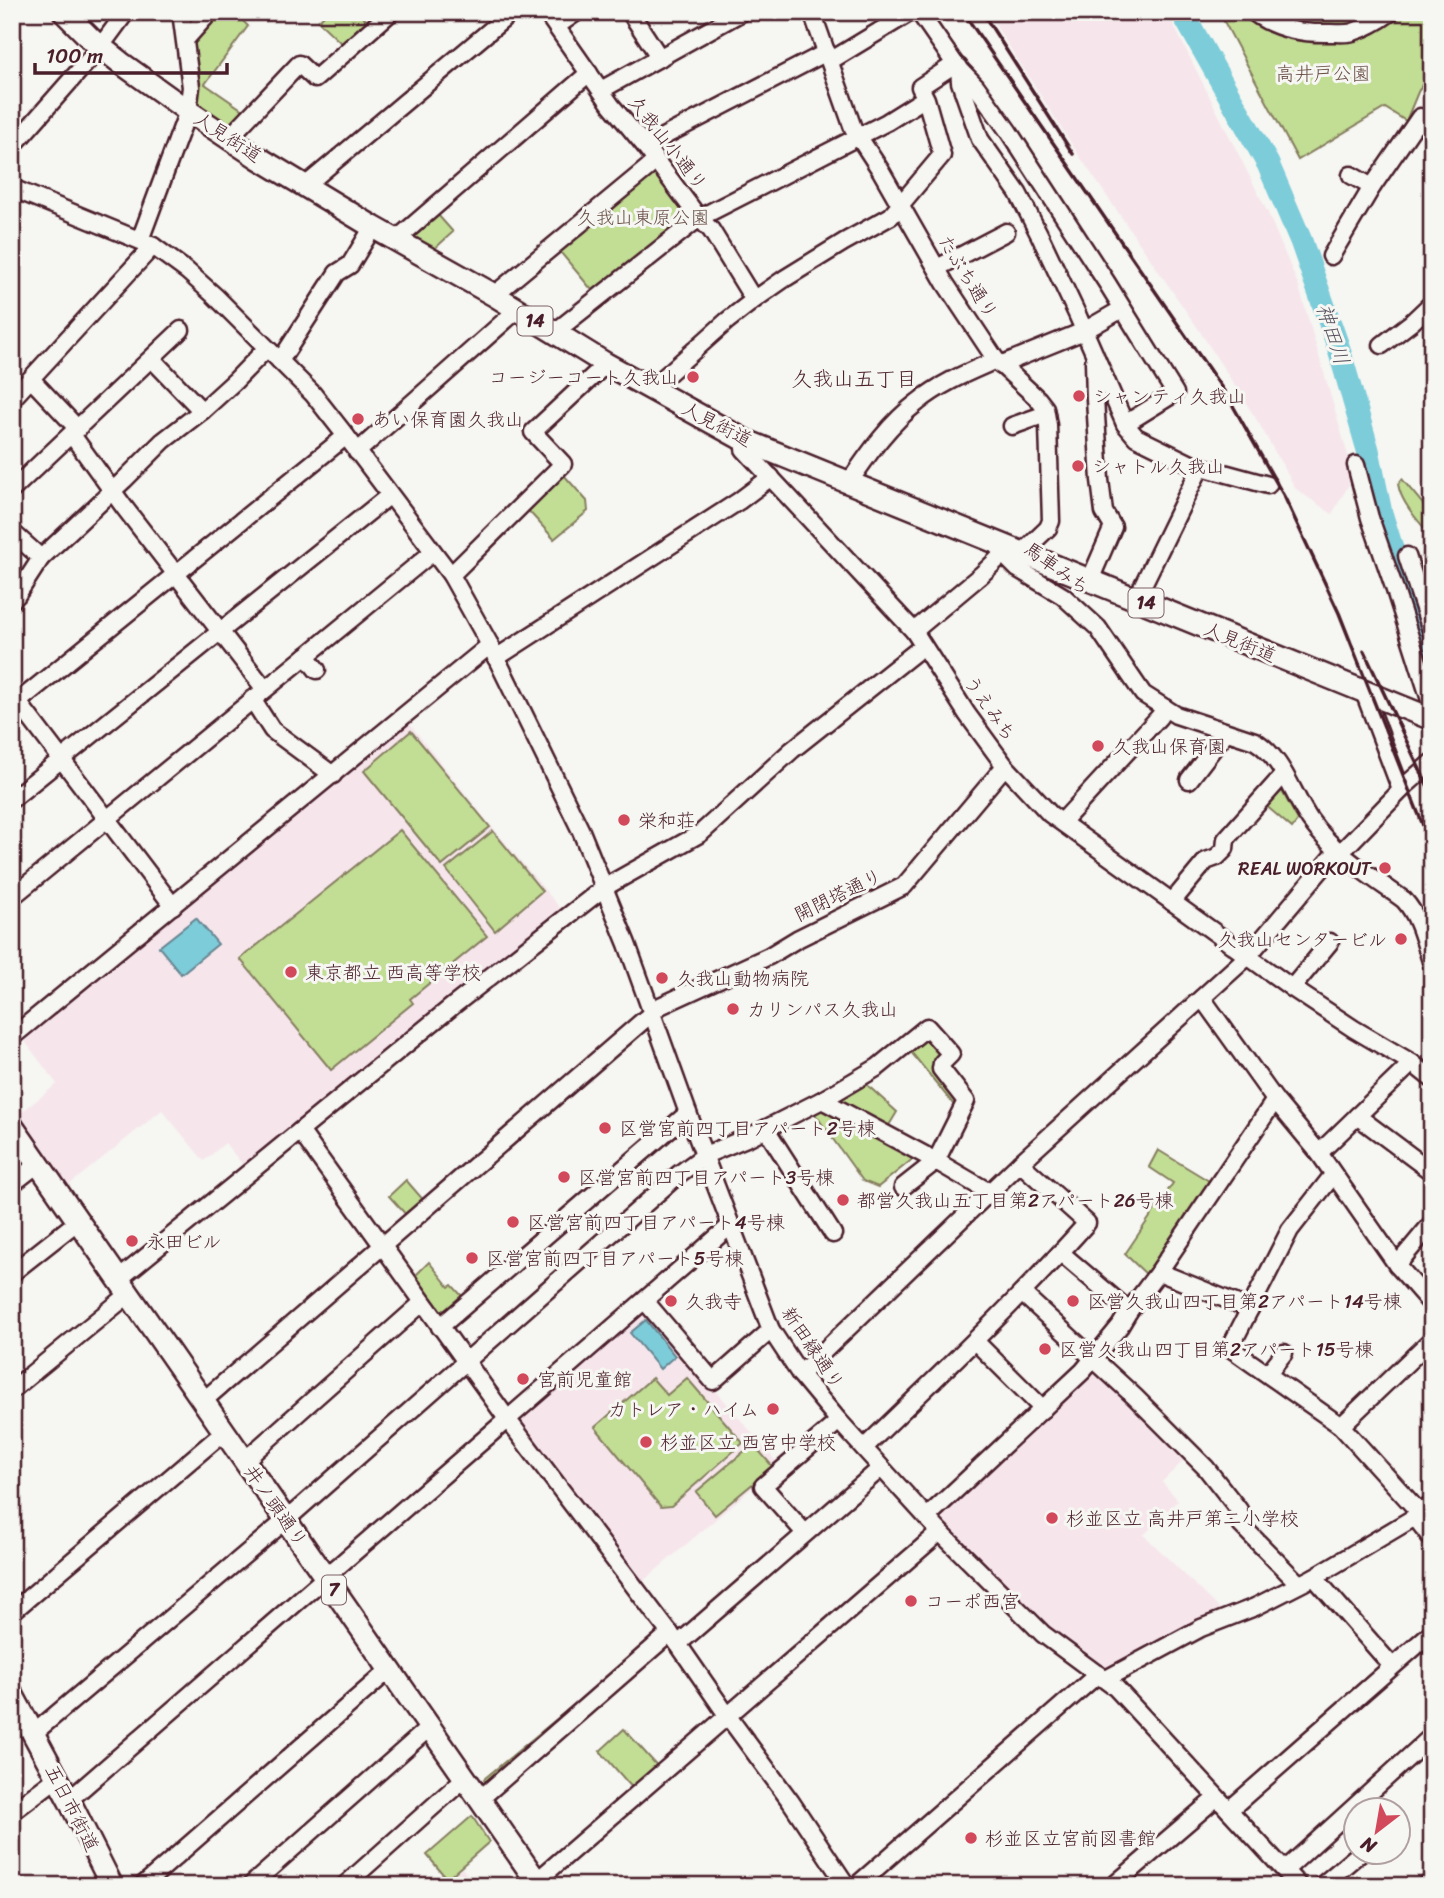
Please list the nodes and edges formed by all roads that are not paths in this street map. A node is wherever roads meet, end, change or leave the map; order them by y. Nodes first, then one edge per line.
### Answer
1 (64, 12) edge
2 (126, 12) edge
3 (181, 12) edge
4 (210, 12) edge
5 (391, 12) edge
6 (512, 12) edge
7 (546, 12) edge
8 (577, 12) edge
9 (629, 12) edge
10 (812, 12) edge
11 (911, 12) edge
12 (919, 12) edge
13 (1253, 12) edge
14 (1391, 12) edge
15 (735, 14) edge
16 (556, 26) junction
17 (186, 39) junction
18 (101, 46) junction
19 (829, 56) junction
20 (660, 58) junction
21 (957, 66) junction
22 (589, 73) junction
23 (601, 90) junction
24 (919, 102) dead end
25 (188, 111) junction
26 (1432, 134) edge
27 (859, 136) junction
28 (229, 138) junction
29 (645, 146) junction
30 (12, 147) edge
31 (656, 161) junction
32 (1351, 175) dead end
33 (305, 187) junction
34 (1372, 187) junction
35 (12, 188) edge
36 (900, 205) junction
37 (699, 218) junction
38 (373, 227) junction
39 (1006, 232) dead end
40 (396, 240) junction
41 (146, 243) junction
42 (1331, 256) dead end
43 (937, 268) junction
44 (494, 295) junction
45 (754, 300) junction
46 (1432, 303) edge
47 (1122, 309) junction
48 (517, 310) junction
49 (181, 330) dead end
50 (1084, 331) junction
51 (555, 332) junction
52 (1382, 345) dead end
53 (266, 349) junction
54 (1094, 355) junction
55 (152, 359) junction
56 (280, 361) junction
57 (998, 363) junction
58 (606, 364) junction
59 (31, 379) junction
60 (651, 389) junction
61 (12, 399) edge
62 (202, 411) junction
63 (1046, 414) junction
64 (1125, 424) junction
65 (1012, 426) dead end
66 (75, 432) junction
67 (346, 436) junction
68 (744, 440) junction
69 (357, 452) junction
70 (1356, 465) dead end
71 (1201, 466) junction
72 (771, 477) junction
73 (850, 481) junction
74 (1268, 485) dead end
75 (12, 490) edge
76 (113, 491) junction
77 (390, 495) junction
78 (12, 531) edge
79 (1008, 549) junction
80 (433, 552) junction
81 (1407, 556) dead end
82 (41, 558) junction
83 (177, 574) junction
84 (451, 575) junction
85 (1090, 580) junction
86 (1136, 599) junction
87 (12, 600) edge
88 (914, 631) junction
89 (220, 632) junction
90 (1432, 633) edge
91 (923, 646) junction
92 (493, 651) junction
93 (306, 656) junction
94 (317, 670) dead end
95 (1364, 692) junction
96 (258, 694) junction
97 (15, 698) edge
98 (1165, 708) junction
99 (1431, 714) edge
100 (1226, 732) junction
101 (61, 759) junction
102 (1432, 762) edge
103 (1005, 766) junction
104 (1284, 774) junction
105 (333, 775) junction
106 (1189, 780) dead end
107 (1401, 790) junction
108 (12, 799) edge
109 (107, 818) junction
110 (1062, 822) junction
111 (1338, 852) junction
112 (605, 887) junction
113 (12, 897) edge
114 (1172, 902) junction
115 (173, 905) junction
116 (1330, 942) dead end
117 (1248, 956) junction
118 (1432, 964) edge
119 (1292, 988) junction
120 (1202, 998) junction
121 (652, 1014) junction
122 (12, 1037) edge
123 (1412, 1063) junction
124 (1432, 1079) edge
125 (822, 1100) junction
126 (1275, 1100) junction
127 (688, 1113) junction
128 (1357, 1115) junction
129 (12, 1126) edge
130 (766, 1129) junction
131 (300, 1132) junction
132 (1319, 1153) junction
133 (705, 1155) junction
134 (936, 1161) junction
135 (1020, 1163) junction
136 (38, 1164) junction
137 (1432, 1171) edge
138 (1334, 1175) junction
139 (12, 1184) edge
140 (903, 1187) dead end
141 (989, 1192) junction
142 (78, 1220) junction
143 (1432, 1223) edge
144 (731, 1225) junction
145 (833, 1234) dead end
146 (382, 1246) junction
147 (1061, 1253) junction
148 (1398, 1265) junction
149 (1159, 1272) junction
150 (12, 1273) edge
151 (124, 1287) junction
152 (1022, 1293) junction
153 (645, 1301) junction
154 (422, 1303) junction
155 (1432, 1305) edge
156 (1250, 1309) junction
157 (1129, 1311) junction
158 (440, 1327) junction
159 (771, 1330) junction
160 (1432, 1339) edge
161 (975, 1341) junction
162 (1284, 1353) dead end
163 (1094, 1359) junction
164 (466, 1362) junction
165 (800, 1374) junction
166 (1268, 1374) junction
167 (12, 1391) edge
168 (203, 1401) junction
169 (1043, 1409) junction
170 (508, 1420) junction
171 (839, 1421) junction
172 (1340, 1426) junction
173 (224, 1432) junction
174 (863, 1448) junction
175 (244, 1461) junction
176 (881, 1468) junction
177 (1422, 1511) edge
178 (926, 1517) junction
179 (286, 1520) junction
180 (940, 1532) junction
181 (805, 1533) junction
182 (1432, 1539) edge
183 (326, 1578) junction
184 (1306, 1581) junction
185 (12, 1612) edge
186 (1432, 1632) edge
187 (674, 1639) junction
188 (1392, 1666) junction
189 (389, 1670) junction
190 (1102, 1677) junction
191 (12, 1693) edge
192 (727, 1715) junction
193 (430, 1727) junction
194 (34, 1733) junction
195 (1432, 1736) edge
196 (57, 1778) junction
197 (465, 1778) junction
198 (1375, 1797) edge
199 (1216, 1798) junction
200 (480, 1799) junction
201 (69, 1800) junction
202 (1229, 1810) junction
203 (12, 1812) edge
204 (1342, 1825) edge
205 (1343, 1867) edge
206 (1285, 1870) junction
207 (1432, 1881) edge
208 (536, 1884) edge
209 (111, 1886) edge
210 (142, 1886) edge
211 (250, 1886) edge
212 (344, 1886) edge
213 (847, 1886) edge
214 (856, 1886) edge
215 (1113, 1886) edge
216 (1299, 1886) edge
217 (1321, 1886) edge
218 (1426, 1886) edge

1 - 18 main road, 人見街道 / 14
2 - 18 street
3 - 17 street
4 - 17 street
5 - 28 street
6 - 33 street
7 - 16 street, 久我山小通り
8 - 16 street
9 - 20 street
10 - 19 street, たぶち通り
11 - 19 street
12 - 21 street
13 - 14 street
15 - 20 street
16 - 22 street, 久我山小通り
17 - 25 street
18 - 25 main road, 人見街道 / 14
18 - 30 street
19 - 27 street, たぶち通り
19 - 29 street
20 - 23 street
21 - 36 street
21 - 47 street
21 - 50 street
22 - 23 street, 久我山小通り
22 - 40 street
23 - 29 street, 久我山小通り
24 - 27 street
25 - 28 main road, 人見街道 / 14
25 - 41 street
26 - 34 street
27 - 36 street, たぶち通り
27 - 37 street
28 - 33 main road, 人見街道 / 14
29 - 31 street, 久我山小通り
31 - 37 street, 久我山小通り
31 - 44 street
32 - 34 street
33 - 38 main road, 人見街道 / 14
34 - 42 street
35 - 41 street, 新田縁通り
36 - 43 street, たぶち通り
36 - 45 street
37 - 45 street, 久我山小通り
37 - 51 street
38 - 40 main road, 人見街道 / 14
38 - 56 street
39 - 43 street
40 - 44 main road, 人見街道 / 14
41 - 53 street, 新田縁通り
41 - 59 street
43 - 57 street, たぶち通り
44 - 48 main road, 人見街道 / 14
45 - 60 street
46 - 52 street
47 - 50 street
47 - 64 street
48 - 51 main road, 人見街道 / 14
48 - 69 street
49 - 55 street
50 - 54 street
50 - 57 street
51 - 58 main road, 人見街道 / 14
53 - 56 street, 新田縁通り
53 - 62 street
54 - 64 street
54 - 85 street
55 - 62 street
55 - 66 street
56 - 67 street, 新田縁通り
57 - 63 street, たぶち通り
57 - 73 street
58 - 60 main road, 人見街道 / 14
58 - 84 street
59 - 61 street
59 - 66 street
60 - 68 main road, 人見街道 / 14
62 - 76 street
63 - 65 street
63 - 79 street
64 - 71 street
66 - 75 street
66 - 76 street
67 - 69 street, 新田縁通り
67 - 83 street
68 - 72 street, うえみち
68 - 73 main road, 人見街道 / 14
69 - 77 street, 新田縁通り
70 - 99 street
71 - 74 street
71 - 86 street
72 - 88 street, うえみち
72 - 92 street
73 - 79 main road, 人見街道 / 14
76 - 82 street
76 - 83 street
77 - 80 street, 新田縁通り
77 - 89 street
78 - 82 street
79 - 85 main road, 人見街道 / 14
79 - 88 street
79 - 98 street, 馬車みち
80 - 84 street, 新田縁通り
80 - 93 street
81 - 90 street
82 - 87 street
83 - 89 street
83 - 97 street
84 - 92 street, 新田縁通り
85 - 86 main road, 人見街道 / 14
86 - 95 main road, 人見街道 / 14
88 - 91 street, うえみち
89 - 96 street
89 - 101 street
91 - 103 street, うえみち
91 - 112 street
92 - 105 street
92 - 112 street, 新田縁通り
93 - 94 street
93 - 96 street
95 - 99 main road, 人見街道 / 14
95 - 107 street
96 - 105 street
96 - 109 street
97 - 101 street
98 - 100 street
98 - 110 street
100 - 104 street
100 - 106 street
101 - 108 street
101 - 109 street
102 - 107 street
103 - 110 street, うえみち
103 - 121 street, 開閉塔通り
104 - 111 street
104 - 114 street
105 - 115 street
107 - 111 street
109 - 113 street
109 - 115 street
110 - 114 street, うえみち
111 - 117 street
111 - 118 street
112 - 121 street, 新田縁通り
112 - 131 street
114 - 117 street, うえみち
115 - 122 street
116 - 119 street
117 - 119 street, うえみち
117 - 120 street
119 - 123 street, うえみち
120 - 126 street
120 - 135 street
121 - 127 street, 新田縁通り
121 - 146 street, 開閉塔通り
123 - 124 street, うえみち
123 - 128 street
125 - 130 street
125 - 134 street
125 - 134 street
126 - 132 street
126 - 149 street
127 - 133 street, 新田縁通り
127 - 158 street
128 - 132 street
128 - 137 street
129 - 136 main road, 井ノ頭通り / 7
130 - 133 street
130 - 145 street
131 - 146 street
131 - 151 street
132 - 138 street
133 - 144 street, 新田縁通り
133 - 164 street
134 - 140 street
134 - 141 street
135 - 141 street
135 - 147 street
136 - 139 street
136 - 142 main road, 井ノ頭通り / 7
138 - 148 street
138 - 156 street
141 - 165 street
142 - 150 street
142 - 151 main road, 井ノ頭通り / 7
143 - 148 street
144 - 153 street
144 - 159 street, 新田縁通り
146 - 154 street
146 - 168 street, 開閉塔通り
147 - 152 street
147 - 157 street
148 - 155 street
149 - 156 street
149 - 157 street
151 - 167 street
151 - 168 main road, 井ノ頭通り / 7
152 - 161 street
152 - 163 street
153 - 159 street
153 - 170 street
154 - 158 street
154 - 175 street
156 - 166 street
157 - 163 street
158 - 164 street
159 - 165 street, 新田縁通り
160 - 172 street
161 - 169 street
161 - 174 street
162 - 166 street
163 - 169 street
163 - 184 street
164 - 170 street
164 - 179 street
165 - 171 street, 新田縁通り
166 - 172 street
168 - 173 main road, 井ノ頭通り / 7
169 - 178 street
170 - 183 street
170 - 187 street
171 - 174 street, 新田縁通り
171 - 181 street
172 - 177 street
173 - 175 main road, 井ノ頭通り / 7
173 - 185 street
174 - 176 street, 新田縁通り
175 - 179 main road, 井ノ頭通り / 7
176 - 178 street, 新田縁通り
176 - 181 street
177 - 182 street
177 - 184 street
178 - 180 street, 新田縁通り
179 - 183 main road, 井ノ頭通り / 7
179 - 194 street
180 - 190 street, 新田縁通り
180 - 192 street
181 - 187 street
183 - 189 main road, 井ノ頭通り / 7
183 - 201 street
184 - 188 street
184 - 190 street
186 - 188 street
187 - 192 street
187 - 200 street
188 - 202 street
189 - 193 main road, 井ノ頭通り / 7
189 - 210 street
190 - 199 street, 新田縁通り
190 - 214 street
191 - 194 main road, 五日市街道
192 - 208 street
192 - 213 street
193 - 197 main road, 井ノ頭通り / 7
193 - 211 street
194 - 196 main road, 五日市街道
195 - 198 street
196 - 201 main road, 五日市街道
196 - 203 street
197 - 200 main road, 井ノ頭通り / 7
197 - 212 street
199 - 202 street, 新田縁通り
199 - 215 street
200 - 208 main road, 井ノ頭通り / 7
201 - 209 main road, 五日市街道
202 - 206 street, 新田縁通り
204 - 206 street
205 - 217 street
206 - 216 street, 新田縁通り
207 - 218 street

